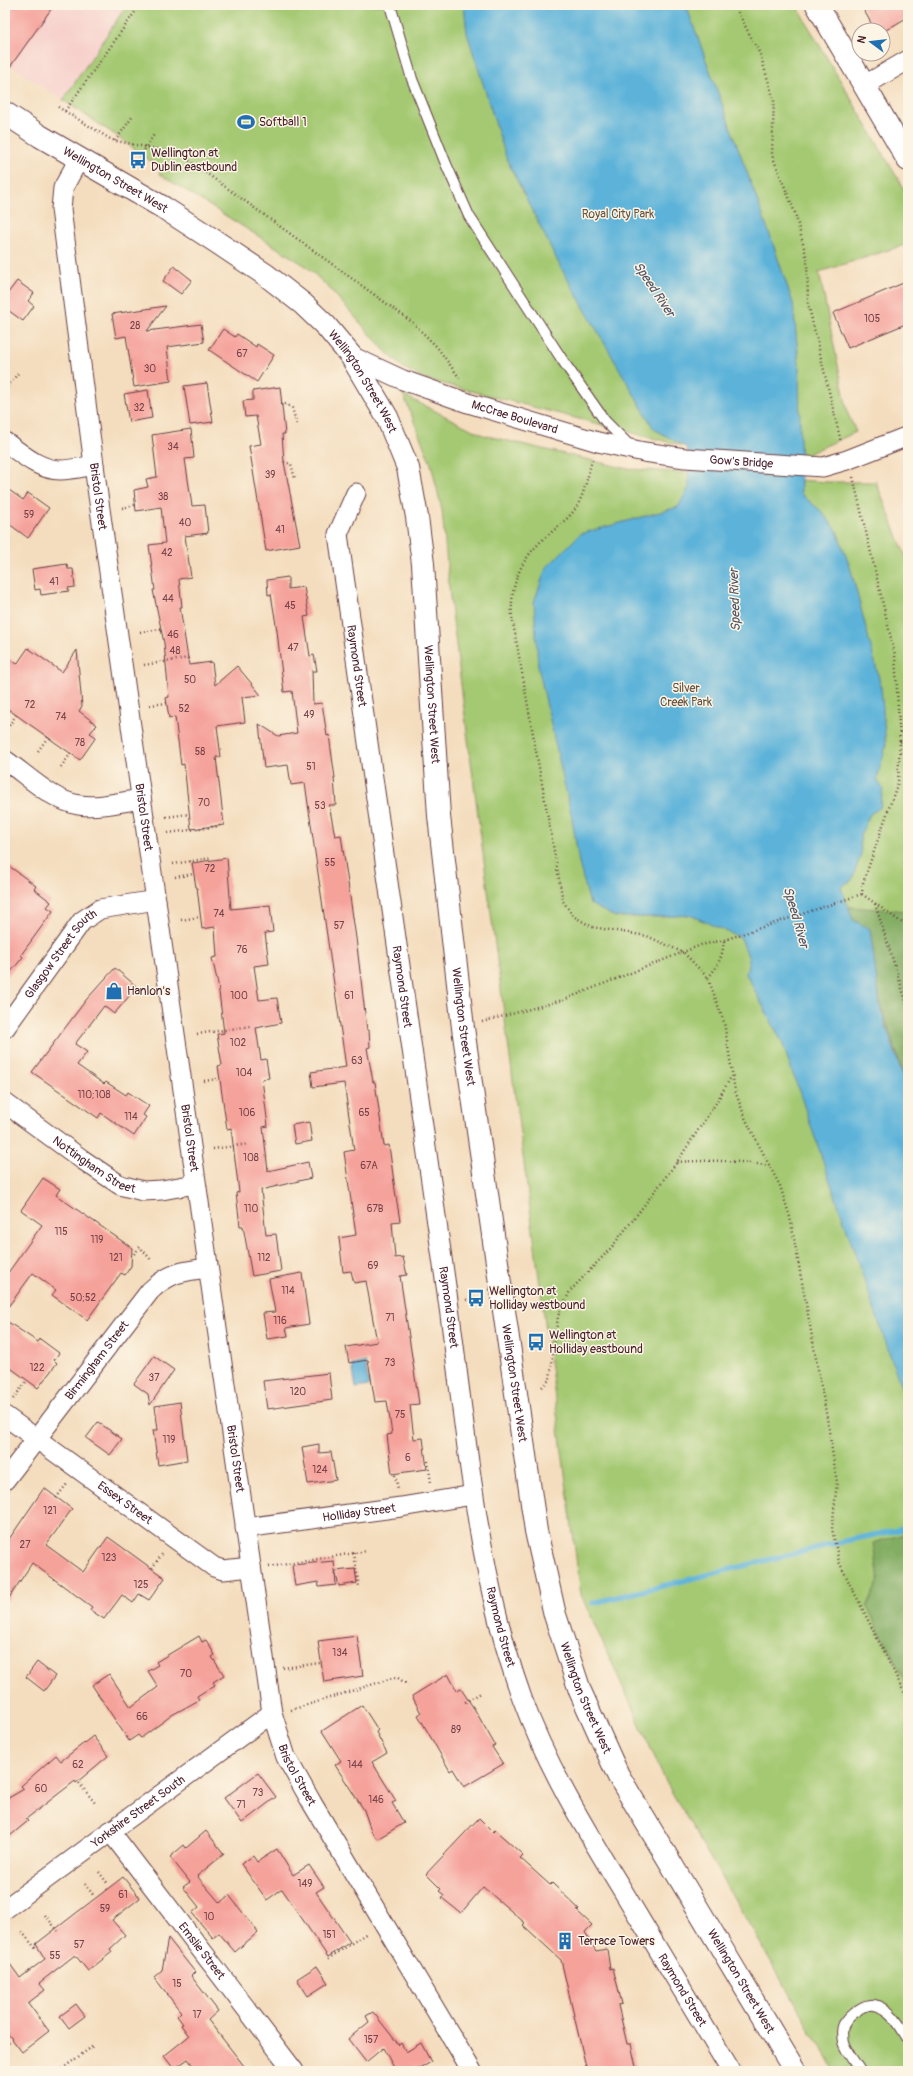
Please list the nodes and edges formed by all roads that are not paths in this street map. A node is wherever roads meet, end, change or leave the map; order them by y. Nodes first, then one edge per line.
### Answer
1 (390, 5) edge
2 (817, 5) edge
3 (908, 60) edge
4 (864, 86) junction
5 (7, 118) edge
6 (79, 160) junction
7 (908, 160) edge
8 (351, 356) junction
9 (908, 436) edge
10 (5, 442) edge
11 (634, 450) junction
12 (685, 458) joint
13 (94, 466) junction
14 (356, 493) dead end
15 (5, 760) edge
16 (141, 799) junction
17 (156, 900) junction
18 (5, 1028) edge
19 (5, 1103) edge
20 (195, 1184) junction
21 (208, 1268) junction
22 (8, 1409) edge
23 (37, 1439) junction
24 (5, 1480) edge
25 (473, 1495) junction
26 (245, 1528) junction
27 (259, 1567) junction
28 (280, 1712) junction
29 (110, 1831) junction
30 (5, 1909) edge
31 (908, 2039) edge
32 (294, 2071) edge
33 (472, 2071) edge
34 (731, 2071) edge
35 (795, 2071) edge
36 (860, 2071) edge

1 - 11 lane
2 - 4 main road
3 - 4 street
4 - 7 main road
5 - 6 main road, Wellington Street West
6 - 8 main road, Wellington Street West
6 - 13 street, Bristol Street
8 - 11 street, McCrae Boulevard
8 - 35 main road, Wellington Street West
9 - 12 street, Gow's Bridge
10 - 13 street
11 - 12 street, McCrae Boulevard
13 - 16 street, Bristol Street
14 - 25 street, Raymond Street
15 - 16 street
16 - 17 street, Bristol Street
17 - 18 street, Glasgow Street South
17 - 20 street, Bristol Street
19 - 20 street, Nottingham Street
20 - 21 street, Bristol Street
21 - 23 street, Birmingham Street
21 - 26 street, Bristol Street
22 - 23 street, Essex Street
23 - 24 street, Birmingham Street
23 - 27 street, Essex Street
25 - 26 street, Holliday Street
25 - 34 street, Raymond Street
26 - 27 street, Bristol Street
27 - 28 street, Bristol Street
28 - 29 street, Yorkshire Street South
28 - 33 street, Bristol Street
29 - 30 street, Yorkshire Street South
29 - 32 street, Emslie Street
31 - 36 lane

